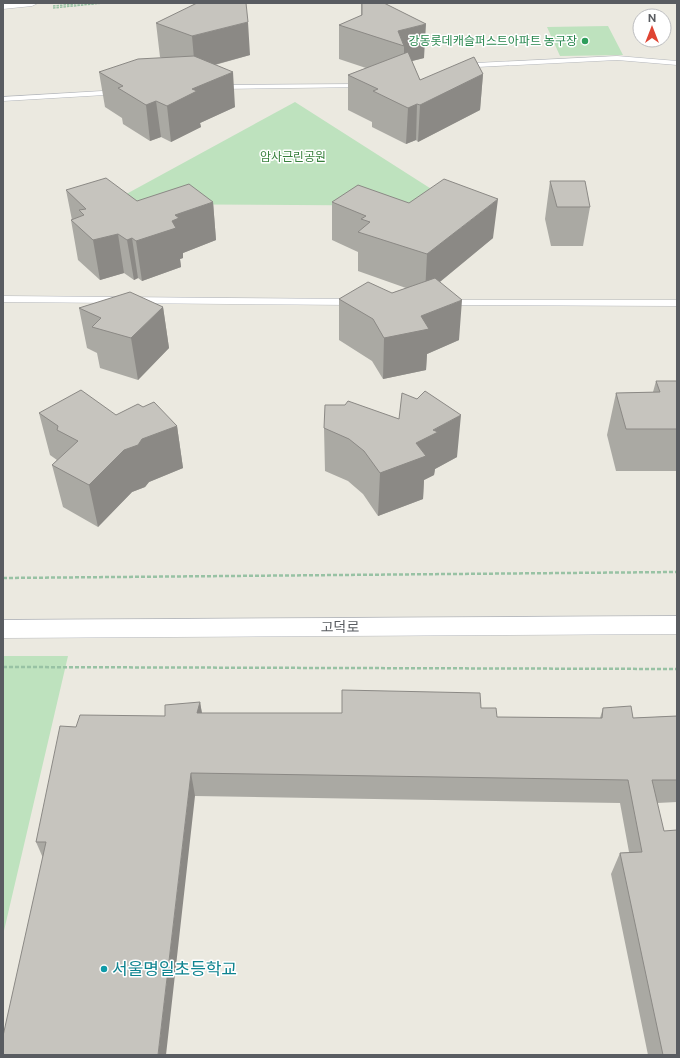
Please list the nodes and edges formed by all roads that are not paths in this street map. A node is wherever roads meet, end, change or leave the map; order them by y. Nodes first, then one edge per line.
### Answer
1 (32, 3) edge
2 (3, 6) edge
3 (677, 63) edge
4 (457, 70) edge
5 (369, 86) edge
6 (212, 88) edge
7 (126, 91) edge
8 (3, 99) edge
9 (3, 300) edge
10 (368, 302) edge
11 (439, 303) edge
12 (677, 303) edge
13 (677, 626) edge
14 (3, 629) edge

1 - 2 main road
3 - 4 lane
5 - 6 lane
7 - 8 lane
9 - 10 lane
11 - 12 lane
13 - 14 main road, 고덕로

